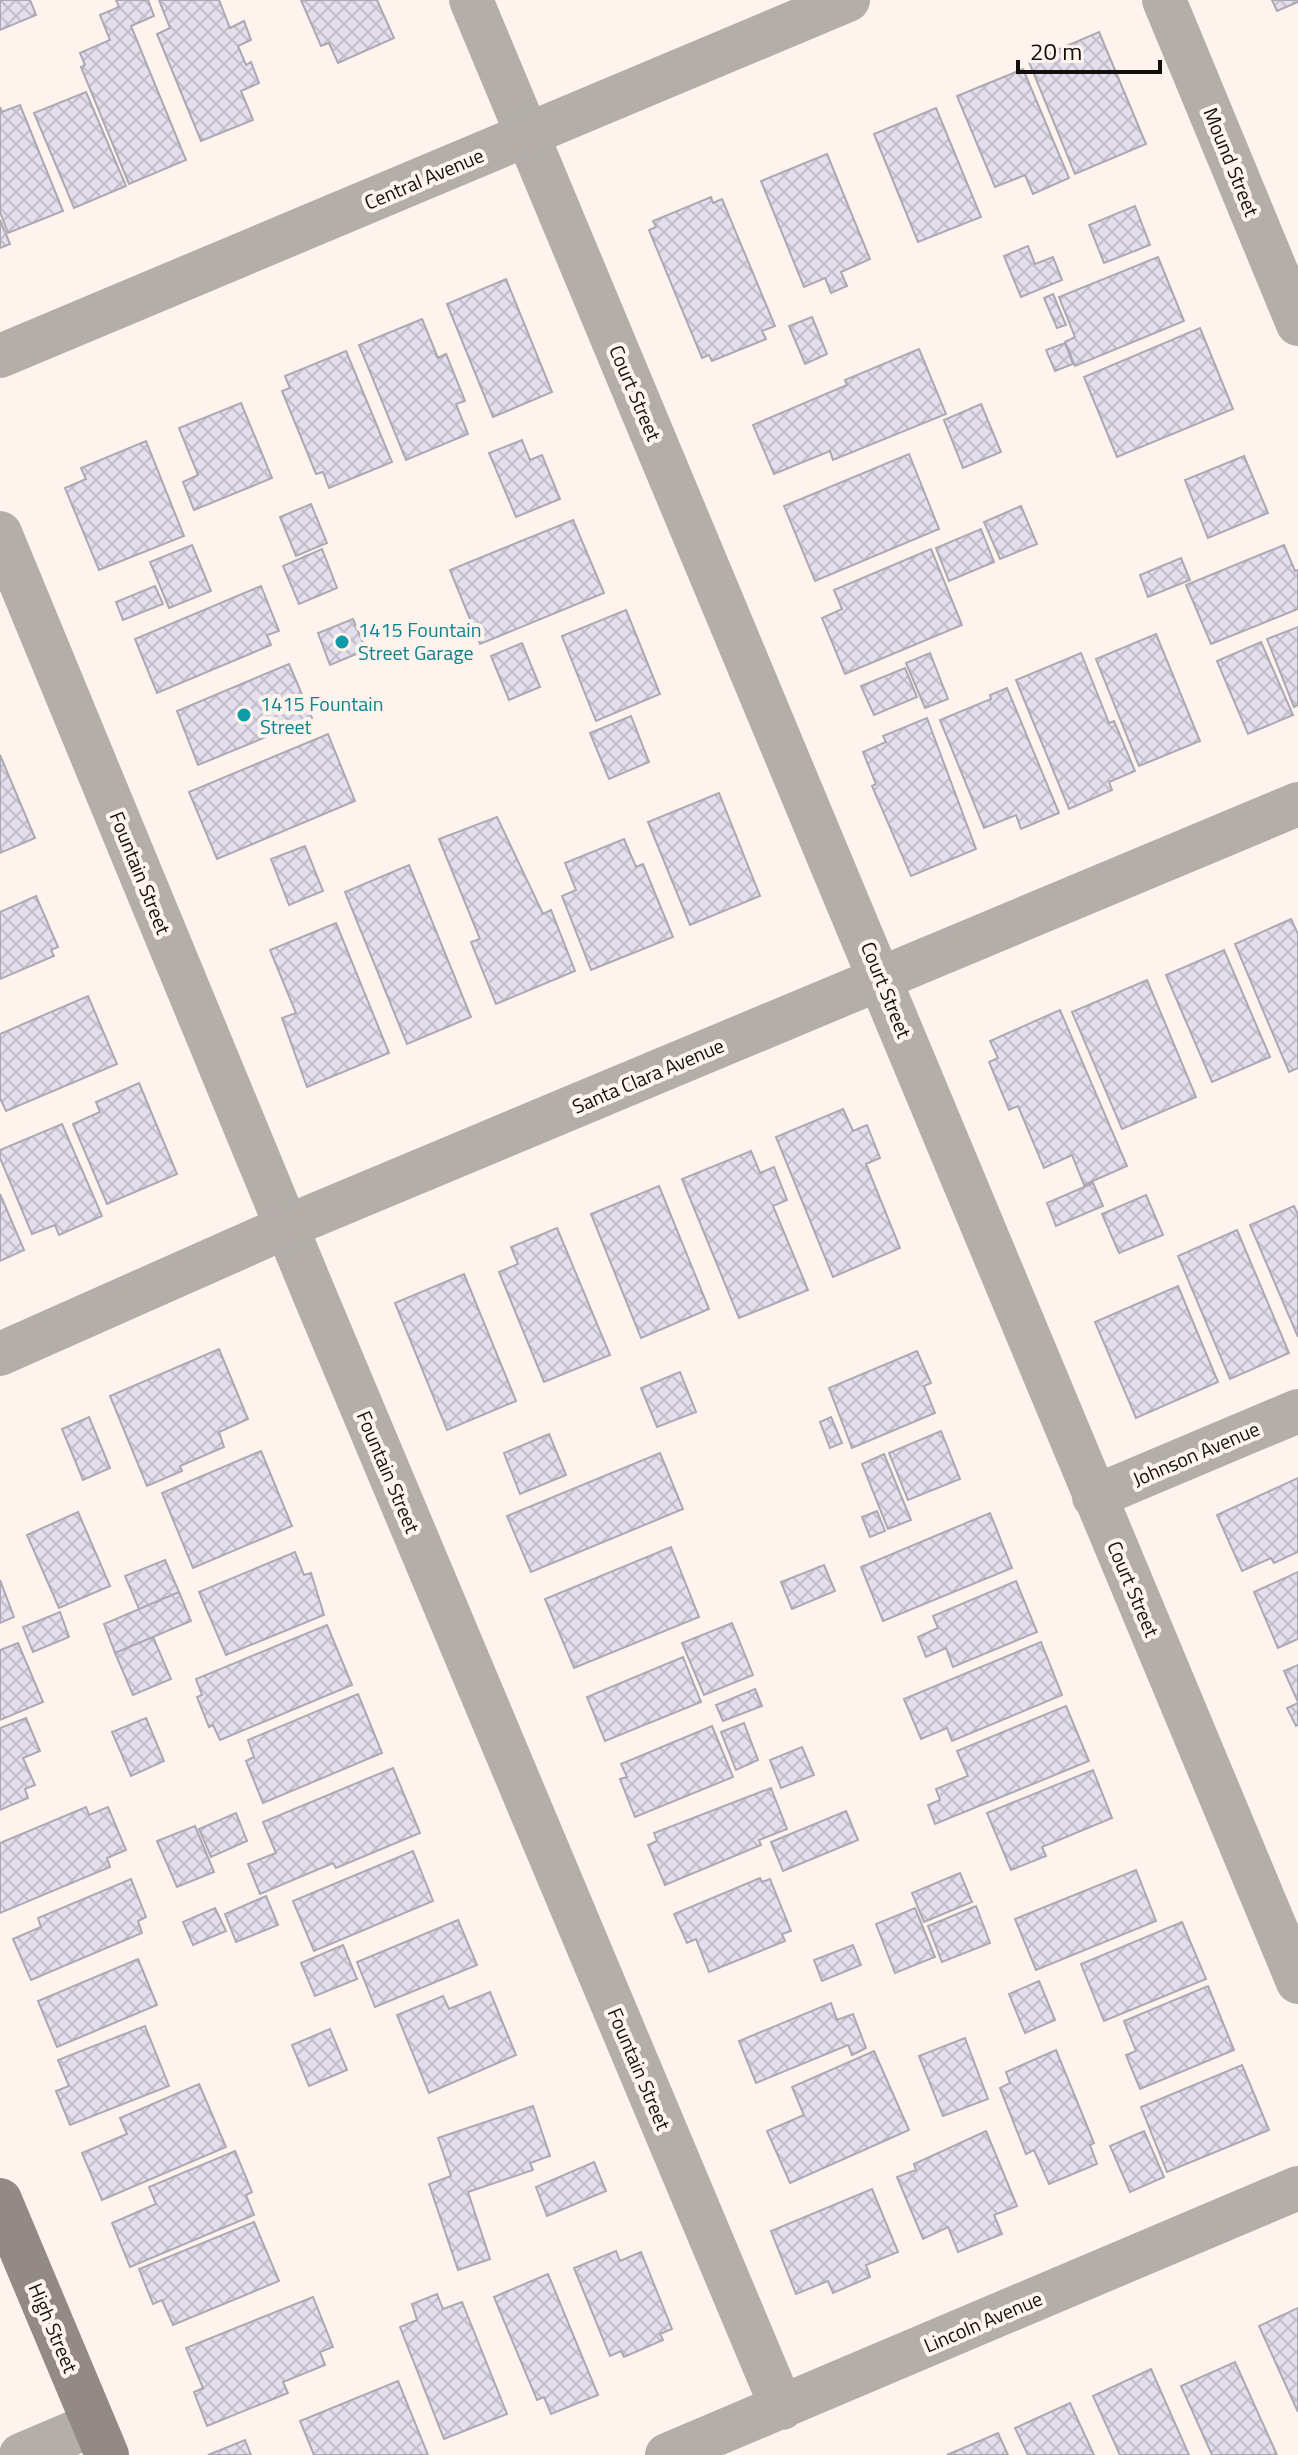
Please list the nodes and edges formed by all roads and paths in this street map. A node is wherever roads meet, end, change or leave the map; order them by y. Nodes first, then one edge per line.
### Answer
1 (471, 0) edge
2 (848, 0) edge
3 (1164, 0) edge
4 (528, 136) junction
5 (1298, 324) edge
6 (0, 356) edge
7 (0, 533) edge
8 (1298, 804) edge
9 (881, 978) junction
10 (286, 1227) junction
11 (0, 1354) edge
12 (1298, 1411) edge
13 (1094, 1497) junction
14 (1298, 1982) edge
15 (1298, 2188) edge
16 (0, 2200) edge
17 (782, 2408) junction
18 (100, 2440) edge
19 (21, 2455) edge
20 (667, 2455) edge

1 - 4 street, Court Street
2 - 4 street, Central Avenue
3 - 5 street, Mound Street
4 - 6 street, Central Avenue
4 - 9 street, Court Street
7 - 10 street, Fountain Street
8 - 9 street, Santa Clara Avenue
9 - 10 street, Santa Clara Avenue
9 - 13 street, Court Street
10 - 11 street, Santa Clara Avenue
10 - 17 street, Fountain Street
12 - 13 street, Johnson Avenue
13 - 14 street, Court Street
15 - 17 street, Lincoln Avenue
16 - 18 main road, High Street
17 - 20 street, Lincoln Avenue
18 - 19 street

